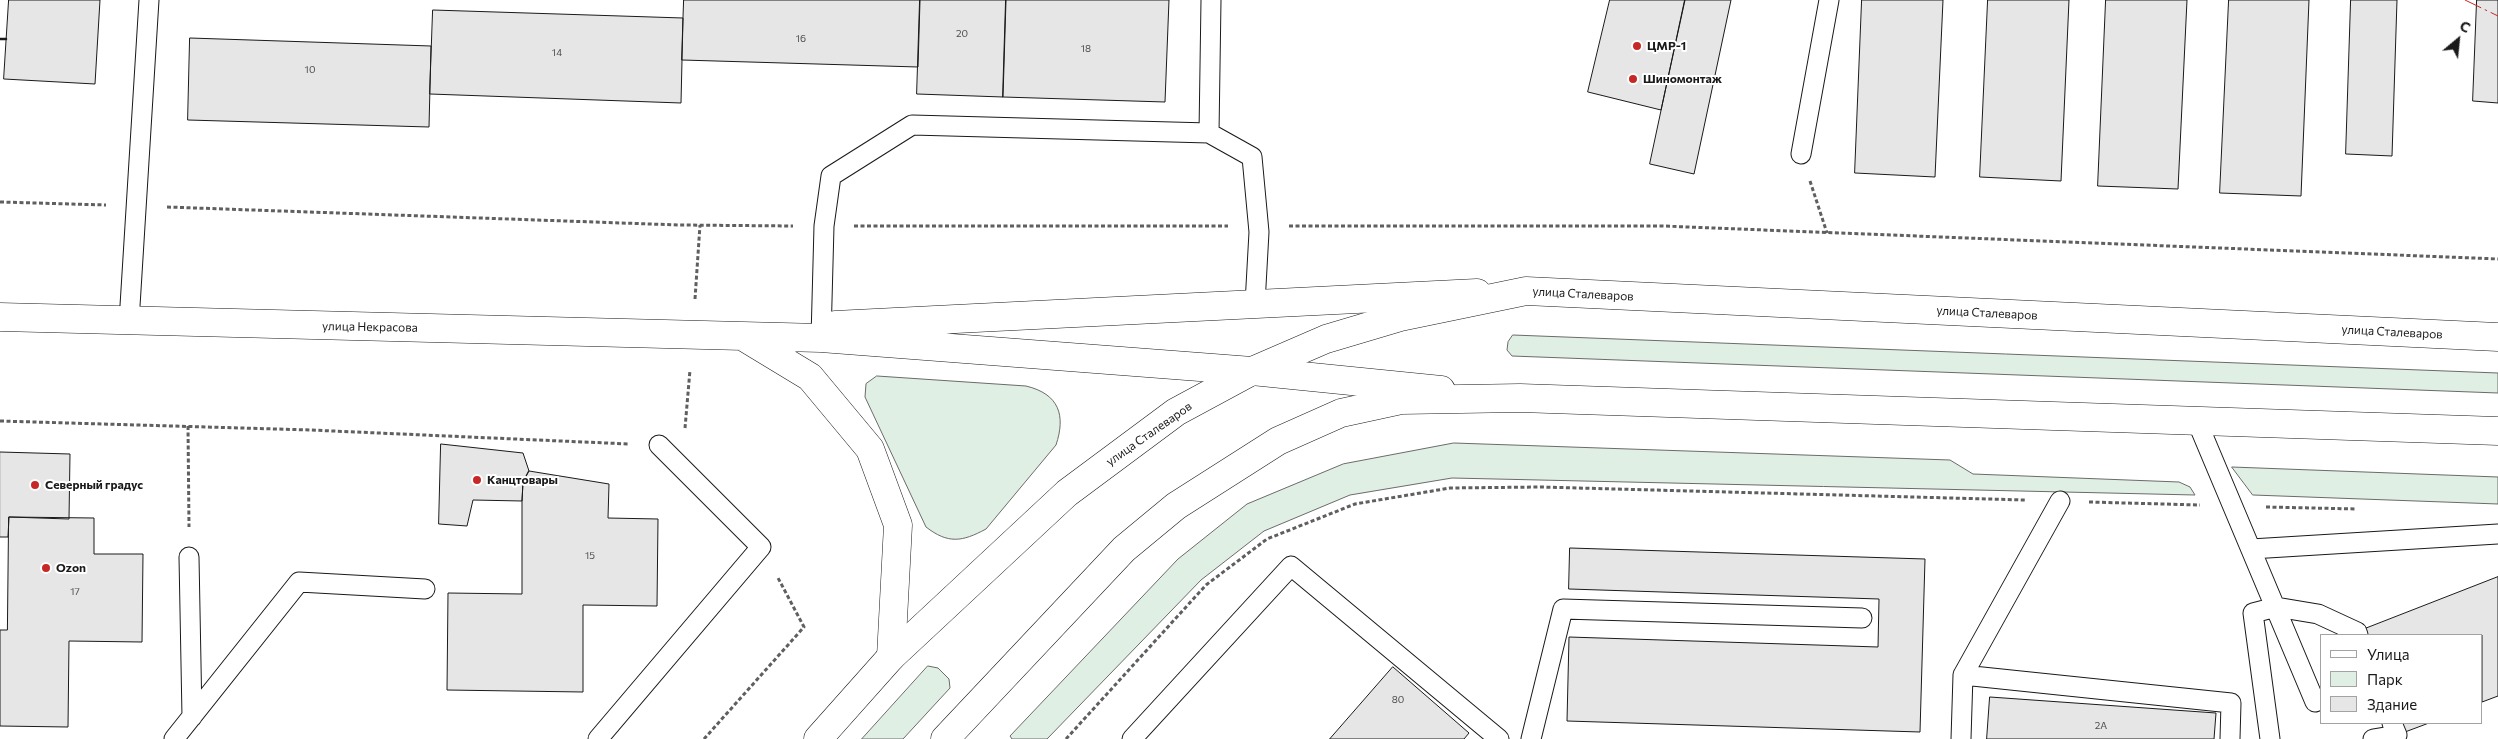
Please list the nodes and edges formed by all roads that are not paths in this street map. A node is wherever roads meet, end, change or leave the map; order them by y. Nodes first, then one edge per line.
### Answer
1 (149, 0) edge
2 (1211, 0) edge
3 (1829, 0) edge
4 (1209, 133) junction
5 (1800, 154) road end
6 (1526, 291) junction
7 (1255, 304) junction
8 (0, 317) edge
9 (130, 322) junction
10 (822, 332) junction
11 (741, 335) junction
12 (2498, 337) edge
13 (1252, 371) junction
14 (1520, 398) junction
15 (2196, 420) junction
16 (2498, 431) edge
17 (659, 445) road end
18 (2060, 501) road end
19 (2498, 534) edge
20 (2251, 549) junction
21 (189, 557) road end
22 (425, 589) dead end
23 (2276, 607) junction
24 (1862, 618) dead end
25 (2357, 634) edge
26 (891, 657) junction
27 (1963, 675) junction
28 (2320, 700) edge
29 (192, 717) junction
30 (2392, 724) edge
31 (174, 739) edge
32 (598, 739) edge
33 (818, 739) edge
34 (946, 739) edge
35 (1132, 739) edge
36 (1500, 739) edge
37 (1531, 739) edge
38 (1961, 739) edge
39 (2230, 739) edge
40 (2270, 739) edge
41 (2373, 739) edge

1 - 9 lane
2 - 4 lane
3 - 5 lane
4 - 7 lane
4 - 10 lane
6 - 7 main road
6 - 12 main road, улица Сталеваров
6 - 13 main road, улица Сталеваров
7 - 10 main road
8 - 9 main road, улица Некрасова
9 - 11 main road, улица Некрасова
10 - 11 main road, улица Некрасова
10 - 13 main road
11 - 26 main road
13 - 14 main road
13 - 26 main road, улица Сталеваров
14 - 15 main road
14 - 34 main road
15 - 16 main road
15 - 20 lane
17 - 32 lane
18 - 27 lane
19 - 20 lane
20 - 23 lane
21 - 29 lane
22 - 29 lane
23 - 25 lane
23 - 28 lane
23 - 40 lane
24 - 37 lane
26 - 33 main road, улица Сталеваров
27 - 38 lane
27 - 39 lane
29 - 31 lane
30 - 41 lane
35 - 36 lane

